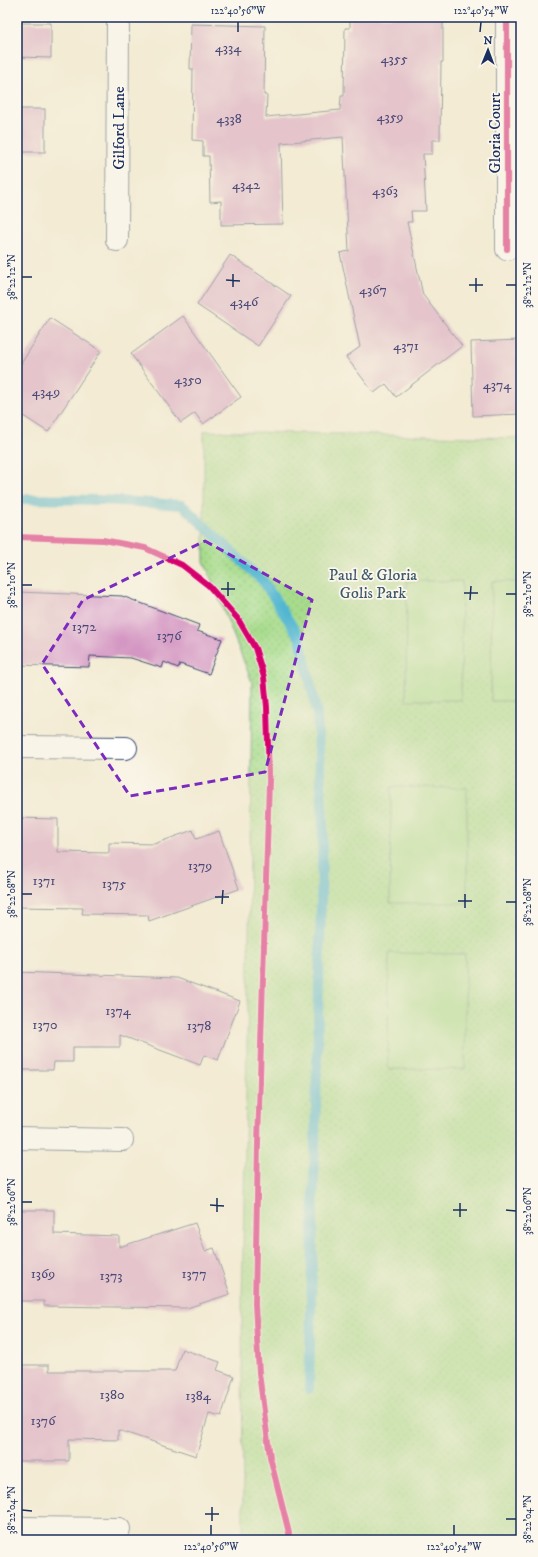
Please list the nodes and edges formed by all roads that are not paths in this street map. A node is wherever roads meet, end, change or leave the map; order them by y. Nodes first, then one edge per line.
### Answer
1 (118, 17) edge
2 (507, 17) edge
3 (117, 240) dead end
4 (507, 249) dead end
5 (17, 747) edge
6 (126, 748) dead end
7 (17, 1138) edge
8 (122, 1140) dead end
9 (17, 1528) edge
10 (119, 1529) dead end

1 - 3 street, Gilford Lane
2 - 4 street, Gloria Court
5 - 6 street
7 - 8 street
9 - 10 street

